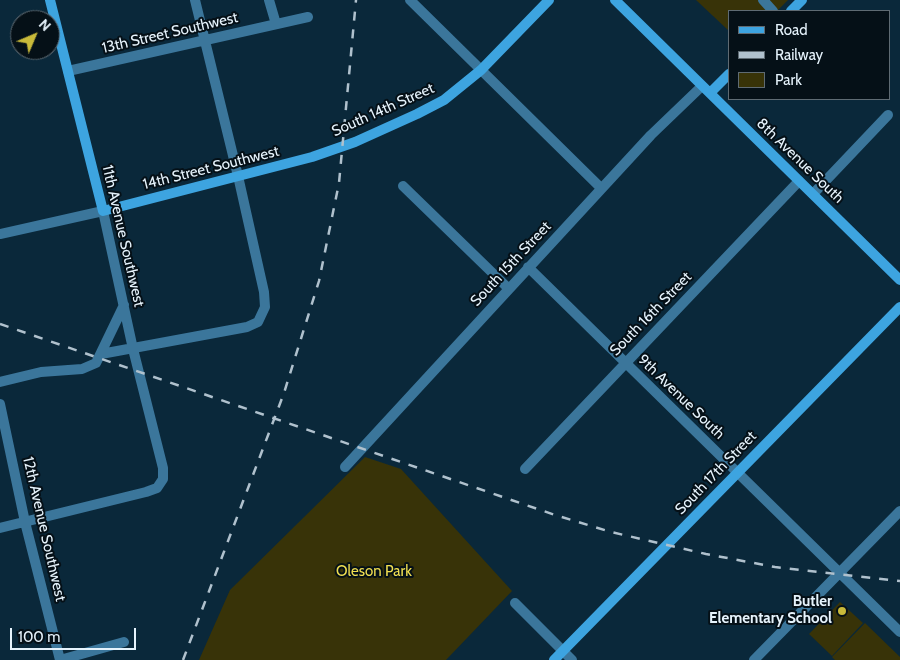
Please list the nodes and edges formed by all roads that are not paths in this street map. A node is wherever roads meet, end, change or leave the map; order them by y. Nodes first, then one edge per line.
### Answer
1 (50, 0) edge
2 (195, 0) edge
3 (270, 0) edge
4 (410, 0) edge
5 (549, 0) edge
6 (615, 0) edge
7 (763, 0) edge
8 (802, 0) edge
9 (772, 10) edge
10 (792, 10) edge
11 (308, 17) dead end
12 (276, 24) junction
13 (205, 40) junction
14 (481, 70) junction
15 (68, 71) junction
16 (728, 75) edge
17 (706, 90) junction
18 (888, 115) dead end
19 (312, 157) joint
20 (238, 176) junction
21 (799, 181) junction
22 (403, 186) dead end
23 (601, 188) junction
24 (813, 194) junction
25 (103, 211) junction
26 (0, 234) edge
27 (528, 268) junction
28 (900, 280) edge
29 (508, 288) junction
30 (124, 305) junction
31 (900, 307) edge
32 (133, 349) junction
33 (101, 354) junction
34 (626, 363) junction
35 (0, 382) edge
36 (0, 404) edge
37 (345, 467) dead end
38 (525, 469) dead end
39 (737, 473) junction
40 (900, 511) edge
41 (25, 522) junction
42 (0, 528) edge
43 (839, 573) junction
44 (515, 604) dead end
45 (900, 632) edge
46 (124, 642) dead end
47 (563, 651) junction
48 (60, 660) edge
49 (554, 660) edge
50 (572, 660) edge
51 (754, 660) edge

1 - 15 street, 11th Avenue Southwest
2 - 13 street
3 - 12 street
4 - 14 street
5 - 14 street, South 14th Street
6 - 17 street, 8th Avenue South
7 - 9 street
8 - 10 street
11 - 12 street, 13th Street Southwest
12 - 13 street, 13th Street Southwest
13 - 15 street, 13th Street Southwest
13 - 20 street
14 - 19 street, South 14th Street
14 - 23 street
15 - 25 street, 11th Avenue Southwest
16 - 17 street, South 15th Street
17 - 21 street, 8th Avenue South
17 - 23 street, South 15th Street
18 - 24 street
19 - 20 street, 14th Street Southwest
20 - 25 street, 14th Street Southwest
20 - 32 street
21 - 24 street, 8th Avenue South
21 - 34 street, South 16th Street
22 - 29 street
23 - 27 street, South 15th Street
24 - 28 street, 8th Avenue South
25 - 26 street, 14th Street Southwest
25 - 30 street, 11th Avenue Southwest
27 - 29 street, South 15th Street
27 - 34 street, 9th Avenue South
29 - 37 street, South 15th Street
30 - 32 street, 11th Avenue Southwest
30 - 33 street
31 - 39 street, South 17th Street
32 - 33 street
32 - 41 street, 11th Avenue Southwest
33 - 35 street
34 - 38 street, South 16th Street
34 - 39 street, 9th Avenue South
36 - 41 street, 12th Avenue Southwest
39 - 43 street, 9th Avenue South
39 - 47 street, South 17th Street
40 - 43 street
41 - 42 street
41 - 48 street, 12th Avenue Southwest
43 - 45 street, 9th Avenue South
43 - 51 street
44 - 47 street
46 - 48 street
47 - 49 street, South 17th Street
47 - 50 street

